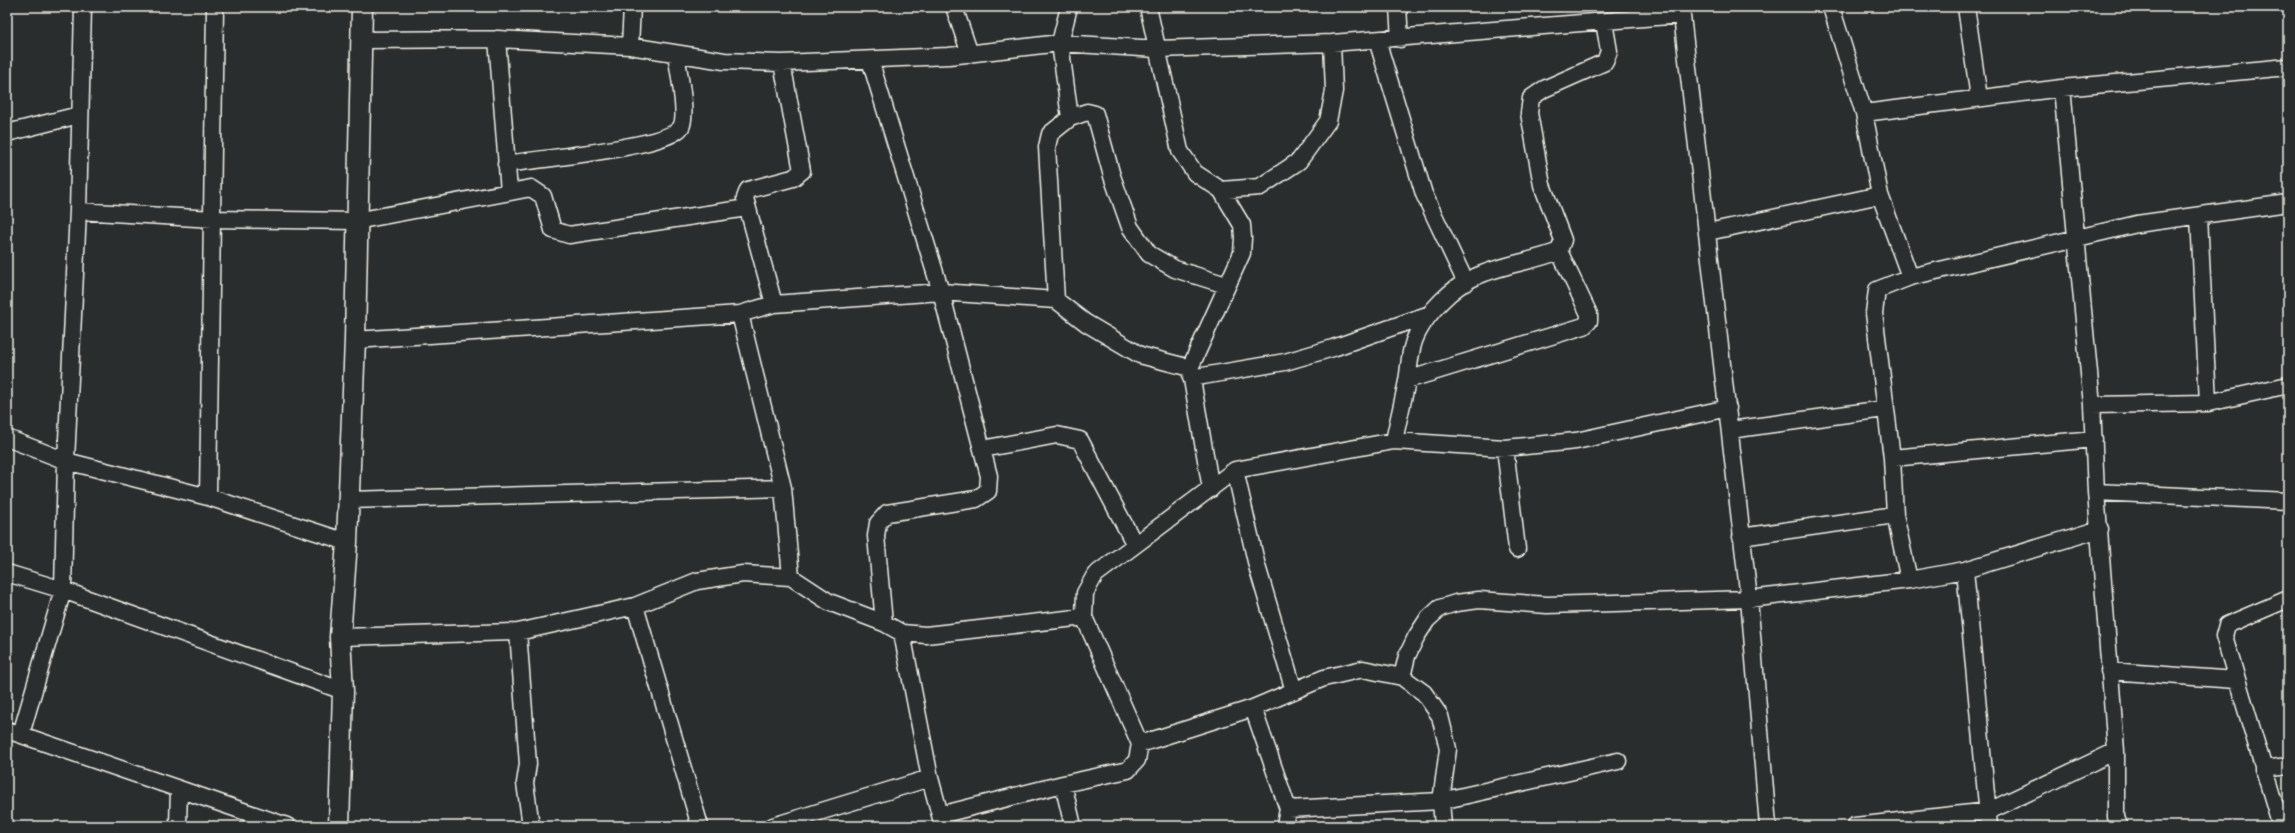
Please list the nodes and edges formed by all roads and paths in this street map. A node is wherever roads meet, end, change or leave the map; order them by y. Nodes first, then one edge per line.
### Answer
1 (83, 7) edge
2 (215, 7) edge
3 (362, 7) edge
4 (632, 7) edge
5 (954, 7) edge
6 (1068, 7) edge
7 (1148, 7) edge
8 (1398, 7) edge
9 (1831, 7) edge
10 (1966, 7) edge
11 (1681, 11) edge
12 (1604, 22) junction
13 (497, 39) junction
14 (1400, 39) junction
15 (362, 40) junction
16 (1377, 40) junction
17 (1060, 43) junction
18 (1332, 43) junction
19 (630, 46) junction
20 (1157, 49) junction
21 (676, 54) junction
22 (970, 54) junction
23 (870, 60) junction
24 (782, 63) junction
25 (2288, 67) edge
26 (2062, 88) junction
27 (1979, 98) junction
28 (1864, 113) junction
29 (79, 115) junction
30 (1070, 118) junction
31 (7, 133) edge
32 (506, 164) junction
33 (1221, 190) junction
34 (509, 192) junction
35 (1880, 195) junction
36 (2288, 203) edge
37 (747, 208) junction
38 (78, 211) junction
39 (2199, 216) junction
40 (213, 219) junction
41 (356, 221) junction
42 (1708, 232) junction
43 (2077, 237) junction
44 (1559, 251) junction
45 (1910, 277) junction
46 (1466, 283) junction
47 (1226, 285) junction
48 (941, 292) junction
49 (1056, 300) junction
50 (774, 304) junction
51 (740, 314) junction
52 (1430, 314) junction
53 (355, 340) junction
54 (1190, 373) junction
55 (1407, 380) junction
56 (2288, 385) edge
57 (2208, 403) junction
58 (2092, 405) junction
59 (1728, 408) junction
60 (1884, 409) junction
61 (1730, 430) junction
62 (7, 438) edge
63 (2094, 439) junction
64 (1394, 441) junction
65 (1505, 448) junction
66 (982, 449) junction
67 (1892, 458) junction
68 (66, 461) junction
69 (1235, 470) junction
70 (782, 488) junction
71 (1211, 489) junction
72 (2096, 492) junction
73 (208, 497) junction
74 (348, 500) junction
75 (2288, 501) edge
76 (1895, 514) junction
77 (2100, 529) junction
78 (1741, 537) junction
79 (347, 542) junction
80 (1135, 545) junction
81 (1517, 549) dead end
82 (1965, 570) junction
83 (7, 572) edge
84 (791, 576) junction
85 (1909, 580) junction
86 (63, 590) junction
87 (1749, 599) junction
88 (2288, 599) edge
89 (635, 606) junction
90 (1084, 617) junction
91 (884, 623) junction
92 (518, 632) junction
93 (902, 633) junction
94 (340, 637) junction
95 (2109, 671) junction
96 (1402, 677) junction
97 (2236, 680) junction
98 (343, 691) junction
99 (1294, 691) junction
100 (1253, 708) junction
101 (14, 732) edge
102 (1140, 744) junction
103 (2116, 750) junction
104 (1618, 761) dead end
105 (2288, 766) edge
106 (2263, 769) junction
107 (930, 778) junction
108 (1063, 784) junction
109 (180, 789) junction
110 (1441, 801) junction
111 (1288, 809) junction
112 (1989, 818) edge
113 (941, 821) edge
114 (178, 826) edge
115 (287, 826) edge
116 (339, 826) edge
117 (532, 826) edge
118 (700, 826) edge
119 (773, 826) edge
120 (1074, 826) edge
121 (1285, 826) edge
122 (1443, 826) edge
123 (1768, 826) edge
124 (1855, 826) edge
125 (2119, 826) edge
126 (2282, 826) edge

1 - 29 street
2 - 40 street
3 - 15 street
4 - 19 street
5 - 22 street
6 - 17 street
7 - 20 street
8 - 14 street
9 - 28 street
10 - 27 street
11 - 12 street
11 - 42 street
12 - 14 street
12 - 44 street
13 - 15 street
13 - 19 street
13 - 32 street
14 - 16 street
15 - 41 street
16 - 18 street
16 - 46 street
17 - 20 street
17 - 22 street
17 - 30 street
18 - 20 street
18 - 33 street
19 - 21 street
20 - 33 street
21 - 24 street
21 - 32 street
22 - 23 street
23 - 24 street
23 - 48 street
24 - 37 street
25 - 26 street
26 - 27 street
26 - 43 street
27 - 28 street
28 - 35 street
29 - 31 street
29 - 38 street
30 - 47 street
30 - 49 street
32 - 34 street
33 - 47 street
34 - 37 street
34 - 41 street
35 - 42 street
35 - 45 street
36 - 39 street
37 - 50 street
38 - 40 street
38 - 68 street
39 - 43 street
39 - 57 street
40 - 41 street
40 - 73 street
41 - 53 street
42 - 59 street
43 - 45 street
43 - 58 street
44 - 46 street
44 - 55 street
45 - 60 street
46 - 52 street
47 - 54 street
48 - 49 street
48 - 50 street
48 - 66 street
49 - 54 street
50 - 51 street
51 - 53 street
51 - 70 street
52 - 54 street
52 - 55 street
53 - 74 street
54 - 71 street
55 - 64 street
56 - 57 street
57 - 58 street
58 - 63 street
59 - 61 street
59 - 65 street
60 - 61 street
60 - 67 street
61 - 78 street
62 - 68 street
63 - 67 street
63 - 72 street
64 - 65 street
64 - 69 street
65 - 81 street
66 - 80 street
66 - 91 street
67 - 76 street
68 - 73 street
68 - 86 street
69 - 71 street
69 - 99 street
70 - 74 street
70 - 84 street
71 - 80 street
72 - 75 street
72 - 77 street
73 - 79 street
74 - 79 street
76 - 78 street
76 - 85 street
77 - 82 street
77 - 95 street
78 - 87 street
79 - 94 street
80 - 90 street
82 - 85 street
82 - 112 street
83 - 86 street
84 - 89 street
84 - 91 street
85 - 87 street
86 - 98 street
86 - 101 street
87 - 96 street
87 - 123 street
88 - 97 street
89 - 92 street
89 - 118 street
90 - 93 street
90 - 102 street
91 - 93 street
92 - 94 street
92 - 117 street
93 - 107 street
94 - 98 street
95 - 97 street
95 - 103 street
96 - 99 street
96 - 110 street
97 - 106 street
98 - 116 street
99 - 100 street
100 - 102 street
100 - 111 street
101 - 109 street
102 - 108 street
103 - 112 street
103 - 125 street
104 - 110 street
105 - 106 street
106 - 126 street
107 - 113 street
107 - 119 street
108 - 113 street
108 - 120 street
109 - 114 street
109 - 115 street
110 - 111 street
110 - 122 street
111 - 121 street
112 - 124 street

